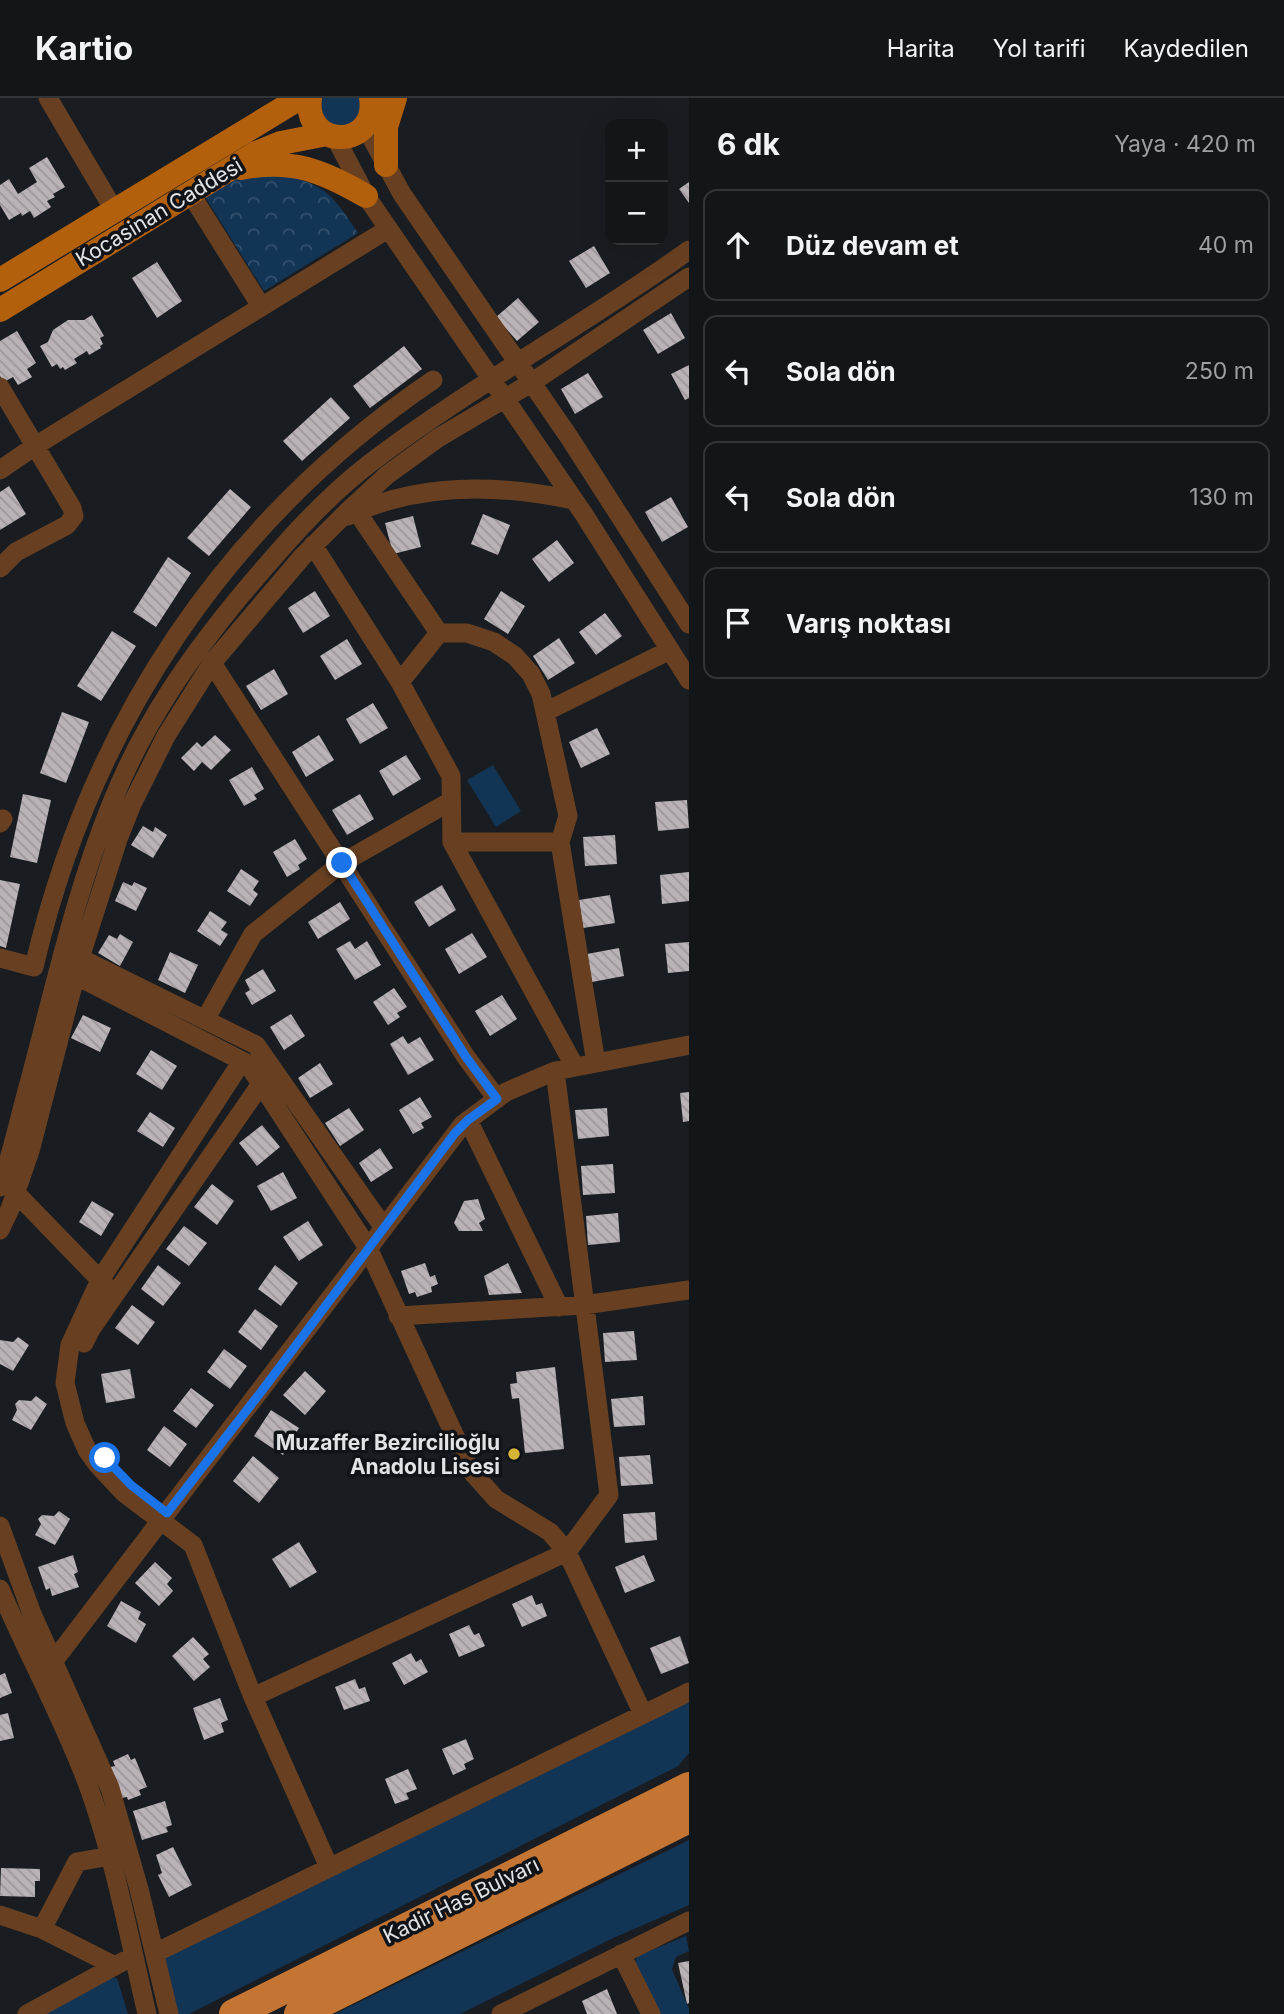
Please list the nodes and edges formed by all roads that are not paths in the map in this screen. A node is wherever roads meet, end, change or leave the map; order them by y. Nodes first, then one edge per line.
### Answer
1 (48, 98) edge
2 (300, 98) edge
3 (310, 98) edge
4 (395, 98) edge
5 (373, 109) edge
6 (331, 136) junction
7 (386, 166) junction
8 (223, 173) junction
9 (190, 193) junction
10 (366, 196) junction
11 (114, 210) junction
12 (388, 229) junction
13 (689, 250) edge
14 (688, 279) edge
15 (0, 280) edge
16 (261, 306) junction
17 (0, 310) edge
18 (518, 363) junction
19 (433, 380) dead end
20 (491, 380) junction
21 (531, 383) junction
22 (0, 387) edge
23 (504, 400) junction
24 (35, 446) junction
25 (0, 470) edge
26 (573, 500) junction
27 (357, 512) junction
28 (337, 521) junction
29 (313, 545) junction
30 (0, 568) edge
31 (689, 624) edge
32 (439, 633) junction
33 (670, 650) junction
34 (212, 663) junction
35 (689, 680) edge
36 (400, 682) junction
37 (545, 712) junction
38 (451, 800) junction
39 (452, 842) junction
40 (560, 842) junction
41 (342, 863) junction
42 (0, 958) edge
43 (34, 967) junction
44 (71, 970) junction
45 (205, 1020) junction
46 (689, 1045) edge
47 (242, 1062) junction
48 (596, 1063) junction
49 (575, 1067) junction
50 (555, 1071) junction
51 (261, 1084) junction
52 (497, 1099) junction
53 (468, 1120) junction
54 (8, 1190) edge
55 (384, 1228) junction
56 (0, 1230) edge
57 (368, 1248) junction
58 (100, 1280) junction
59 (689, 1290) edge
60 (114, 1294) junction
61 (584, 1305) junction
62 (559, 1307) junction
63 (398, 1316) junction
64 (164, 1517) junction
65 (0, 1526) edge
66 (567, 1552) junction
67 (0, 1590) edge
68 (53, 1662) junction
69 (689, 1692) edge
70 (253, 1697) junction
71 (643, 1714) junction
72 (685, 1795) edge
73 (110, 1856) junction
74 (330, 1867) junction
75 (0, 1915) edge
76 (689, 1921) edge
77 (42, 1930) junction
78 (155, 1953) junction
79 (621, 1954) junction
80 (133, 1956) junction
81 (115, 1966) junction
82 (27, 2014) edge
83 (147, 2014) edge
84 (169, 2014) edge
85 (234, 2014) edge
86 (299, 2014) edge
87 (501, 2014) edge
88 (651, 2014) edge

1 - 11 street
2 - 11 main road, Kocasinan Caddesi
3 - 6 main road
4 - 7 main road
5 - 6 main road, Kocasinan Caddesi
5 - 7 street
6 - 8 main road, Kocasinan Caddesi
6 - 10 street
7 - 18 street
8 - 9 main road, Kocasinan Caddesi
8 - 10 main road
9 - 16 street
9 - 17 main road, Kocasinan Caddesi
10 - 12 street
11 - 15 main road, Kocasinan Caddesi
12 - 16 street
12 - 20 street
13 - 18 street
14 - 21 street
16 - 24 street
18 - 20 street
18 - 21 street
19 - 43 street
20 - 23 street
20 - 44 street
21 - 23 street
21 - 31 street
22 - 24 street
23 - 26 street
23 - 28 street
24 - 25 street
24 - 30 street
26 - 27 street
26 - 33 street
27 - 28 street
27 - 32 street
28 - 29 street
29 - 34 street
29 - 36 street
32 - 36 street
32 - 37 street
33 - 35 street
33 - 37 street
34 - 41 street
34 - 44 street
36 - 38 street
37 - 40 street
38 - 39 street
38 - 41 street
39 - 40 street
39 - 49 street
40 - 48 street
41 - 45 street
41 - 52 street
42 - 43 street
43 - 44 street
44 - 45 street
44 - 47 street
44 - 54 street
45 - 55 street
46 - 48 street
47 - 51 street
47 - 58 street
48 - 49 street
49 - 50 street
50 - 52 street
50 - 61 street
51 - 57 street
51 - 60 street
52 - 53 street
53 - 55 street
53 - 62 street
54 - 56 street
54 - 58 street
55 - 57 street
57 - 63 street
57 - 64 street
58 - 60 street
58 - 64 street
59 - 61 street
60 - 64 street
61 - 62 street
61 - 66 street
62 - 63 street
63 - 66 street
64 - 68 street
64 - 70 street
65 - 68 street
66 - 70 street
66 - 71 street
67 - 73 street
68 - 78 street
69 - 71 street
70 - 74 street
71 - 74 street
72 - 85 highway, Kadir Has Bulvarı
72 - 86 highway, Kadir Has Bulvarı
73 - 77 street
73 - 80 street
74 - 78 street
75 - 77 street
76 - 79 street
77 - 81 street
78 - 84 street
79 - 87 street
79 - 88 street
80 - 81 street
80 - 83 street
81 - 82 street

